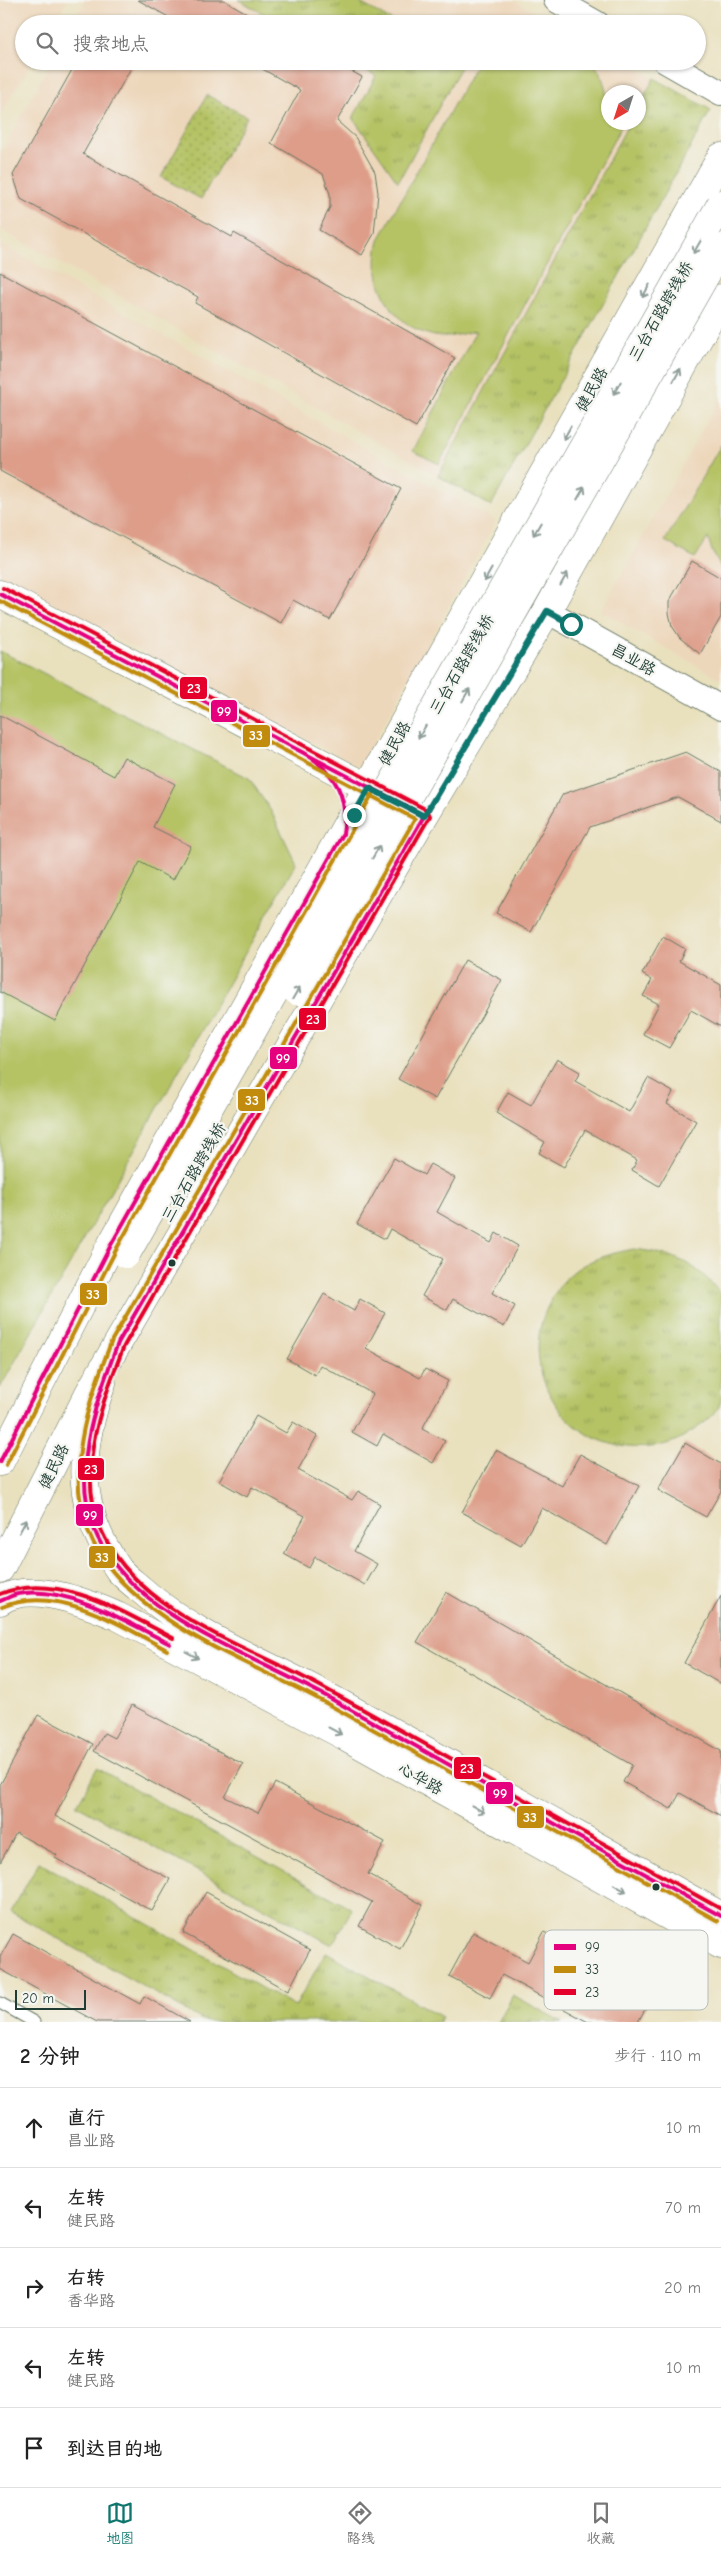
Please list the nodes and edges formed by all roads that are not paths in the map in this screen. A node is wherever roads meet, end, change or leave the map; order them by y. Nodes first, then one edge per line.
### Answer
1 (556, 0) edge
2 (582, 15) edge
3 (681, 70) edge
4 (721, 93) edge
5 (721, 157) edge
6 (721, 204) edge
7 (721, 248) edge
8 (721, 298) edge
9 (0, 594) edge
10 (547, 611) junction
11 (721, 708) edge
12 (394, 743) junction
13 (314, 759) junction
14 (369, 788) junction
15 (424, 816) junction
16 (343, 834) junction
17 (134, 1258) junction
18 (118, 1342) junction
19 (46, 1376) junction
20 (89, 1392) junction
21 (0, 1462) edge
22 (0, 1569) edge
23 (0, 1601) edge
24 (721, 1916) edge
25 (694, 1930) edge
26 (708, 1938) edge
27 (721, 1945) edge
28 (0, 2003) edge
29 (34, 2022) edge

1 - 2 street
3 - 4 street
5 -> 12 main road, 健民路
6 -> 17 main road, 三台石路跨线桥, bridge
17 -> 7 main road, 三台石路跨线桥, bridge
10 -> 8 main road, 健民路
9 - 13 main road
10 - 11 street, 昌业路
10 - 15 main road, 健民路
12 - 13 main road
12 - 14 main road, 健民路
13 - 14 main road
13 - 16 main road
14 - 15 main road
14 - 16 main road, 健民路
15 - 18 main road, 健民路
16 - 19 main road, 健民路
17 - 19 main road
17 - 20 main road
18 - 20 main road, 健民路
18 - 24 main road, 心华路
19 - 21 main road, 健民路
22 -> 20 main road, 健民路
23 -> 25 main road, 心华路
26 -> 27 main road, 心华路
28 - 29 lane

